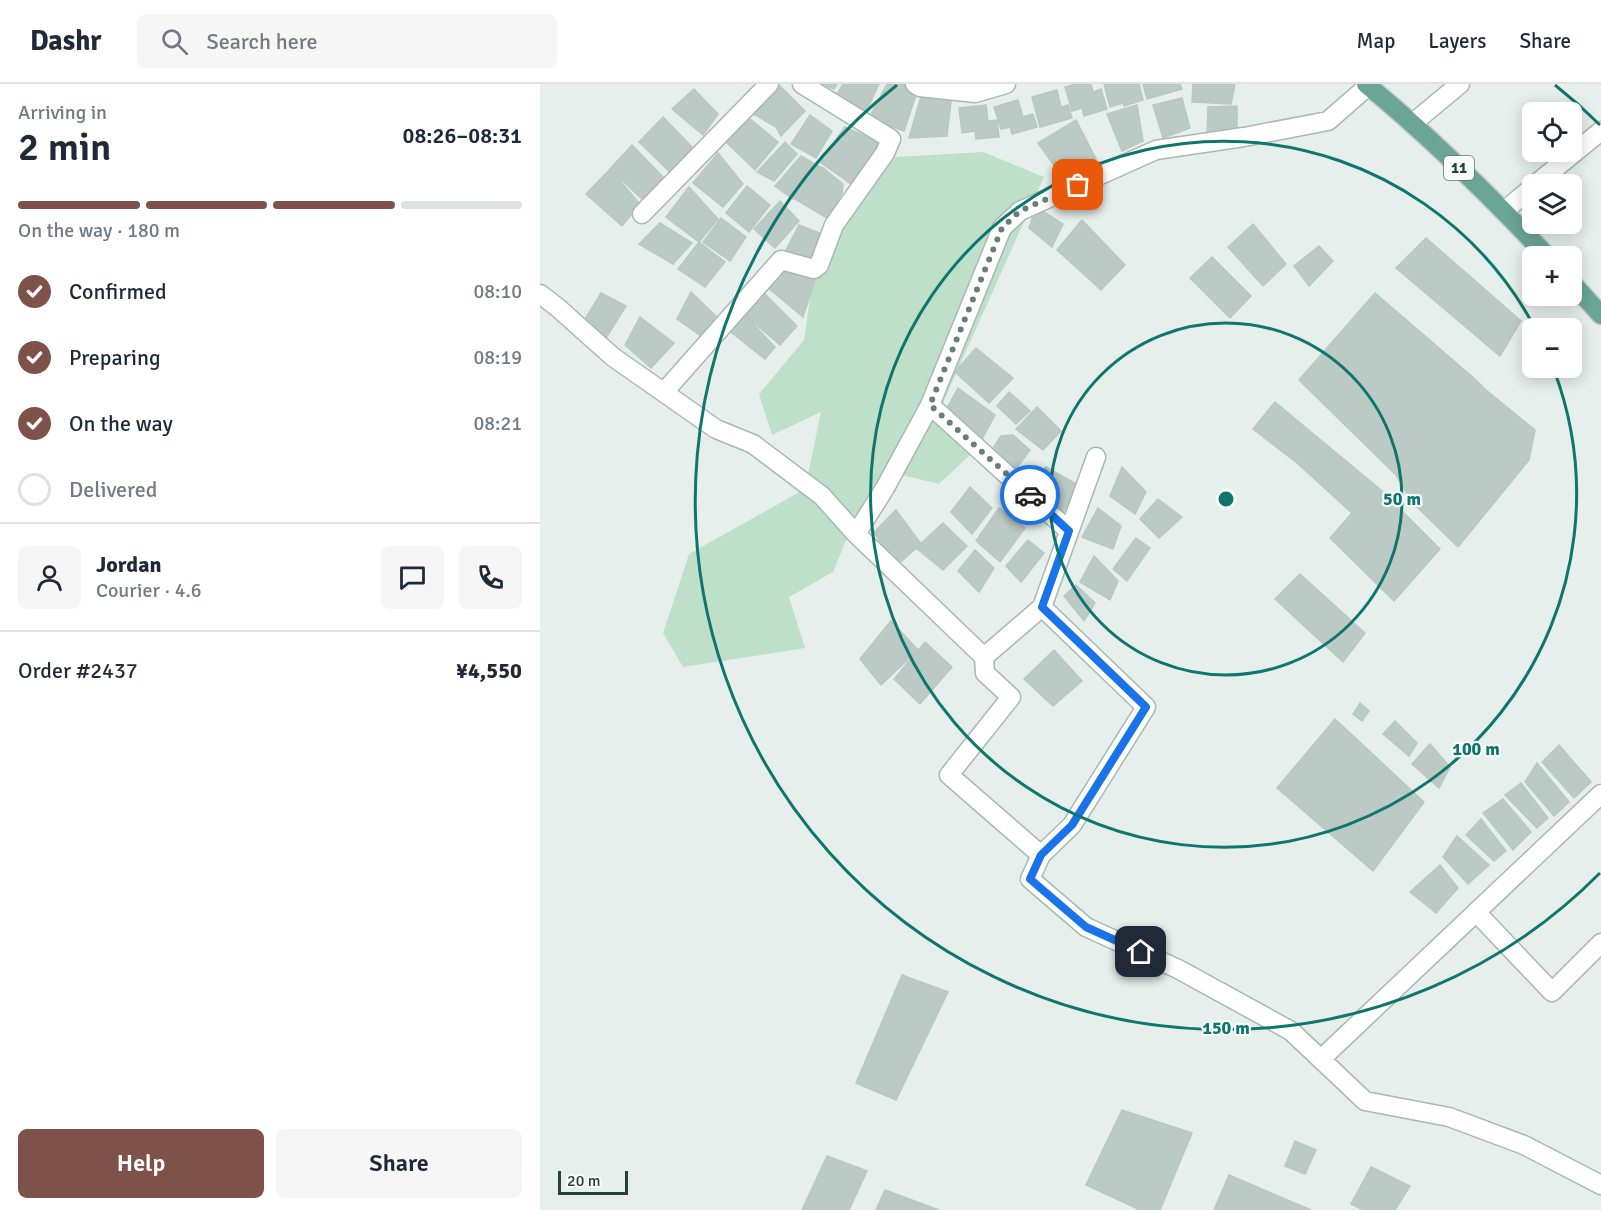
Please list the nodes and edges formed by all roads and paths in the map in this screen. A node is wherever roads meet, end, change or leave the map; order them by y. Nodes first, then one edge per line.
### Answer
1 (769, 84) edge
2 (802, 84) edge
3 (915, 84) edge
4 (1006, 84) edge
5 (1460, 84) edge
6 (1367, 85) edge
7 (1413, 123) junction
8 (1601, 131) edge
9 (1549, 174) edge
10 (1522, 196) edge
11 (1504, 211) junction
12 (642, 214) dead end
13 (1537, 246) edge
14 (540, 294) edge
15 (1582, 294) edge
16 (1601, 315) edge
17 (664, 392) junction
18 (930, 405) junction
19 (1096, 457) dead end
20 (1069, 531) junction
21 (856, 534) junction
22 (1042, 607) junction
23 (984, 657) junction
24 (1601, 794) edge
25 (1041, 855) junction
26 (1476, 912) junction
27 (1601, 943) edge
28 (1321, 1059) junction
29 (1601, 1185) edge

1 - 12 street
2 - 17 street
3 - 4 street
5 - 7 street
6 - 7 main road, 11
6 - 18 street
7 - 11 main road, 11
8 - 9 street
10 - 11 street
11 - 13 main road, 11
14 - 17 street
15 - 16 main road
17 - 21 street
18 - 20 street
18 - 21 street
19 - 20 street
20 - 22 street
21 - 23 street
22 - 23 street
22 - 25 street
23 - 25 street
24 - 26 street
25 - 28 street
26 - 27 street
26 - 28 street
28 - 29 street

